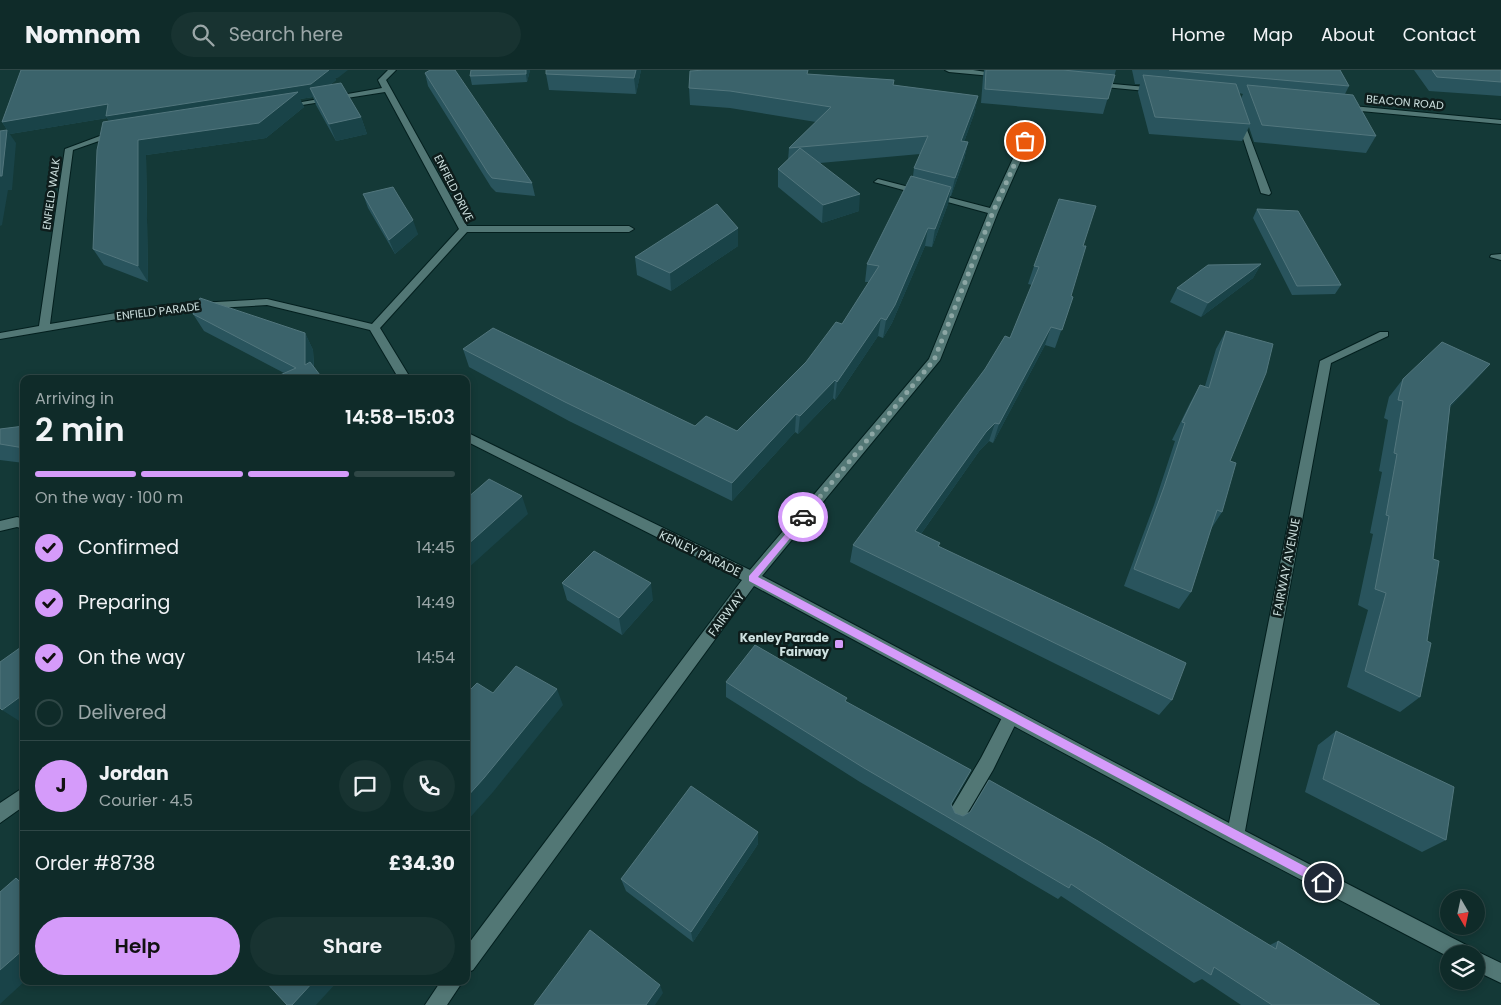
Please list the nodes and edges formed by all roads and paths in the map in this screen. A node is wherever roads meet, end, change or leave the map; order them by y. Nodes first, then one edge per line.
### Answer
1 (392, 70) edge
2 (949, 70) edge
3 (1008, 76) edge
4 (1086, 83) edge
5 (388, 89) junction
6 (1164, 90) edge
7 (1235, 106) edge
8 (272, 107) edge
9 (1338, 107) edge
10 (1501, 122) edge
11 (1033, 124) dead end
12 (127, 130) edge
13 (878, 182) dead end
14 (1266, 193) dead end
15 (993, 212) junction
16 (464, 229) junction
17 (629, 229) dead end
18 (44, 328) junction
19 (374, 328) junction
20 (1384, 334) dead end
21 (0, 336) edge
22 (402, 375) edge
23 (470, 441) edge
24 (20, 523) edge
25 (0, 526) edge
26 (752, 578) junction
27 (1011, 717) junction
28 (20, 798) edge
29 (0, 814) edge
30 (955, 818) edge
31 (1235, 836) junction
32 (1446, 945) edge
33 (470, 958) edge
34 (1485, 965) edge
35 (1501, 973) edge
36 (450, 985) edge
37 (435, 1005) edge

1 - 5 street
2 - 3 street
4 - 6 street
5 - 8 street
5 - 16 street, ENFIELD DRIVE
7 - 14 street
9 - 10 street, BEACON ROAD
11 - 15 street, FAIRWAY
12 - 18 street, ENFIELD WALK
13 - 15 street
15 - 26 street, FAIRWAY
16 - 17 street
16 - 19 street, ENFIELD DRIVE
18 - 19 street, ENFIELD PARADE
18 - 21 street, ENFIELD PARADE
19 - 22 street
20 - 31 street, FAIRWAY AVENUE
23 - 26 street, KENLEY PARADE
24 - 25 street
26 - 27 street, KENLEY PARADE
26 - 33 street, FAIRWAY
27 - 30 street
27 - 31 street, KENLEY PARADE
28 - 29 street
31 - 32 street, KENLEY PARADE
34 - 35 street
36 - 37 street

